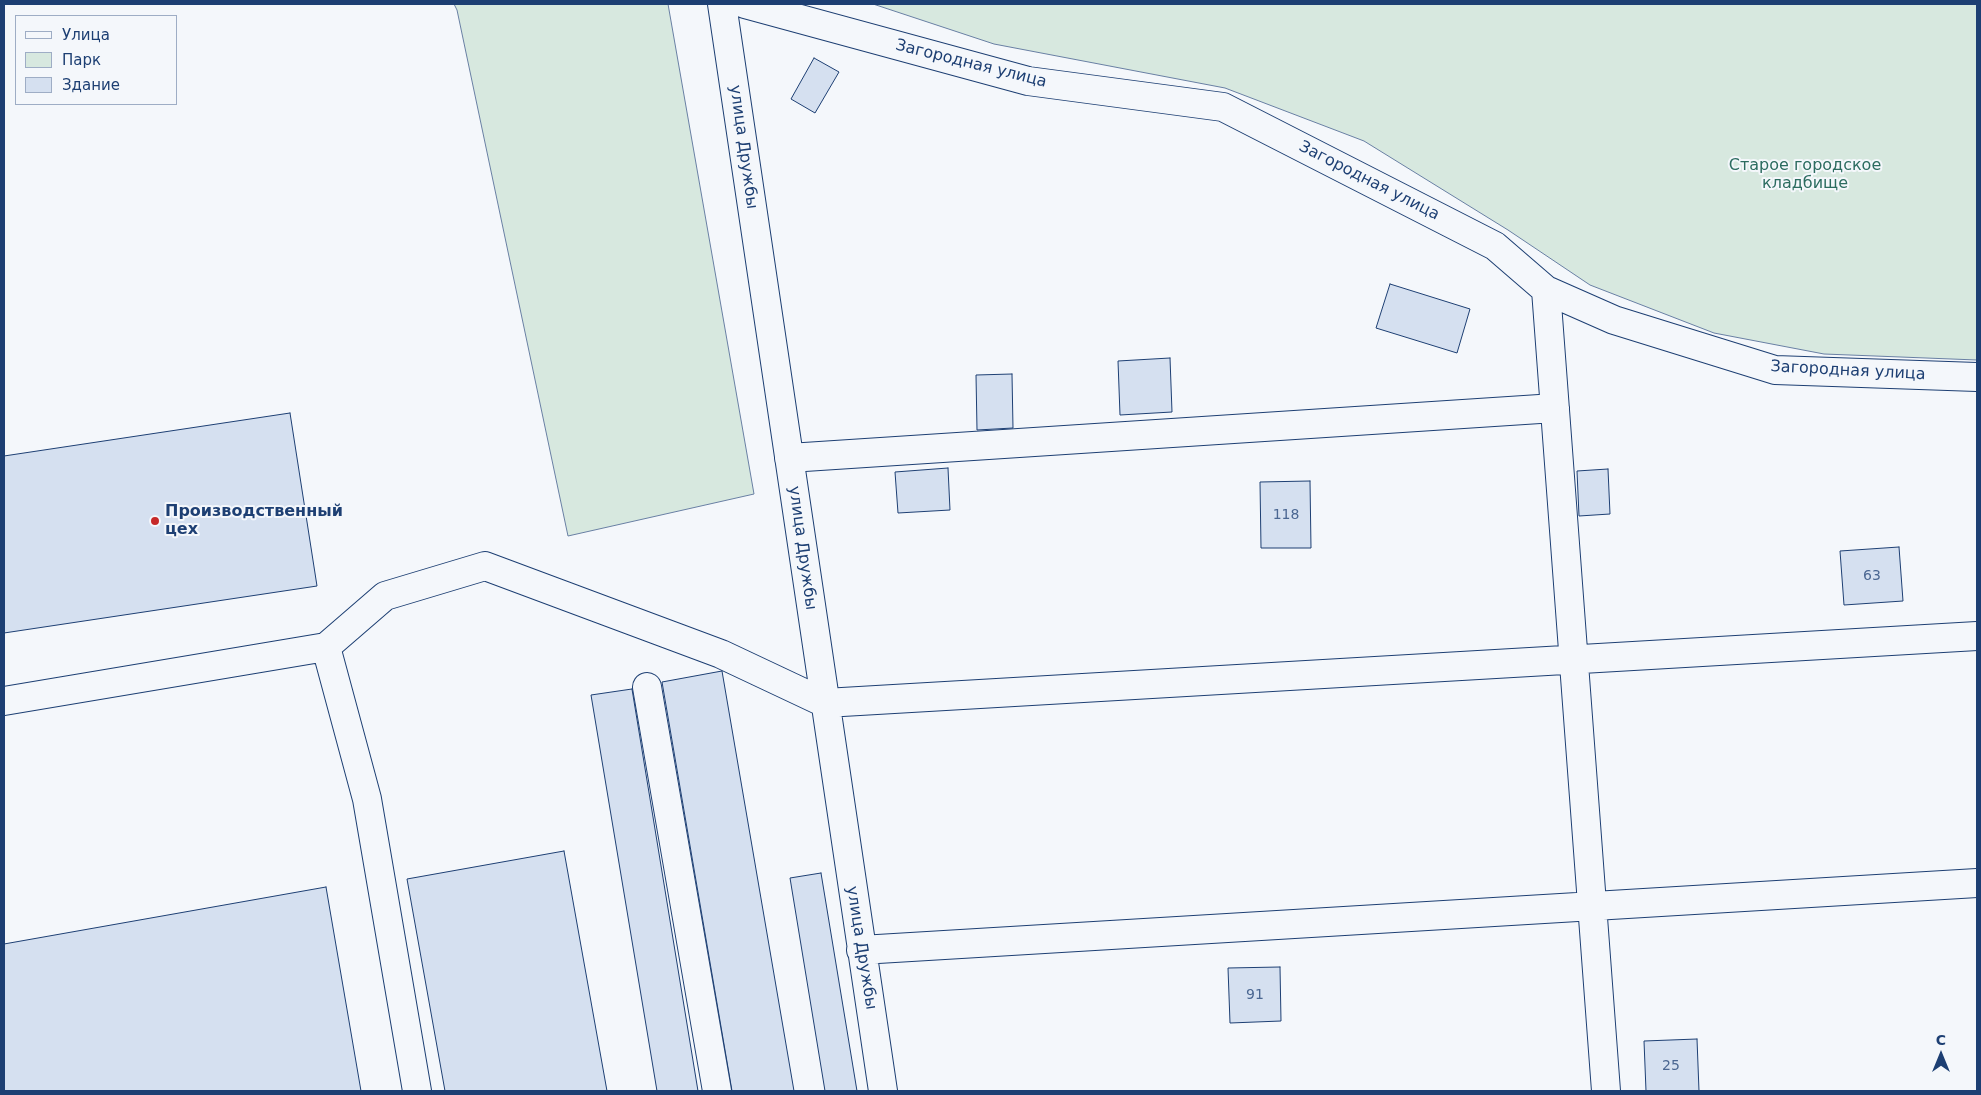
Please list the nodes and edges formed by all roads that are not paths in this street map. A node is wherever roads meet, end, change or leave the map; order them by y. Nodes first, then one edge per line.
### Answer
1 (722, 4) edge
2 (745, 4) edge
3 (1546, 290) junction
4 (1977, 378) edge
5 (1555, 408) junction
6 (789, 458) junction
7 (1977, 636) edge
8 (326, 647) junction
9 (1574, 659) junction
10 (647, 687) dead end
11 (4, 701) edge
12 (825, 703) junction
13 (1977, 883) edge
14 (1592, 906) junction
15 (861, 950) junction
16 (417, 1091) edge
17 (717, 1091) edge
18 (883, 1091) edge
19 (1606, 1091) edge

1 - 6 street, улица Дружбы
2 - 3 street, Загородная улица
3 - 4 street, Загородная улица
3 - 5 street
5 - 6 street
5 - 9 street
6 - 12 street, улица Дружбы
7 - 9 street
8 - 11 street
8 - 12 street
8 - 16 street
9 - 12 street
9 - 14 street
10 - 17 street
12 - 15 street, улица Дружбы
13 - 14 street
14 - 15 street
14 - 19 street
15 - 18 street, улица Дружбы

